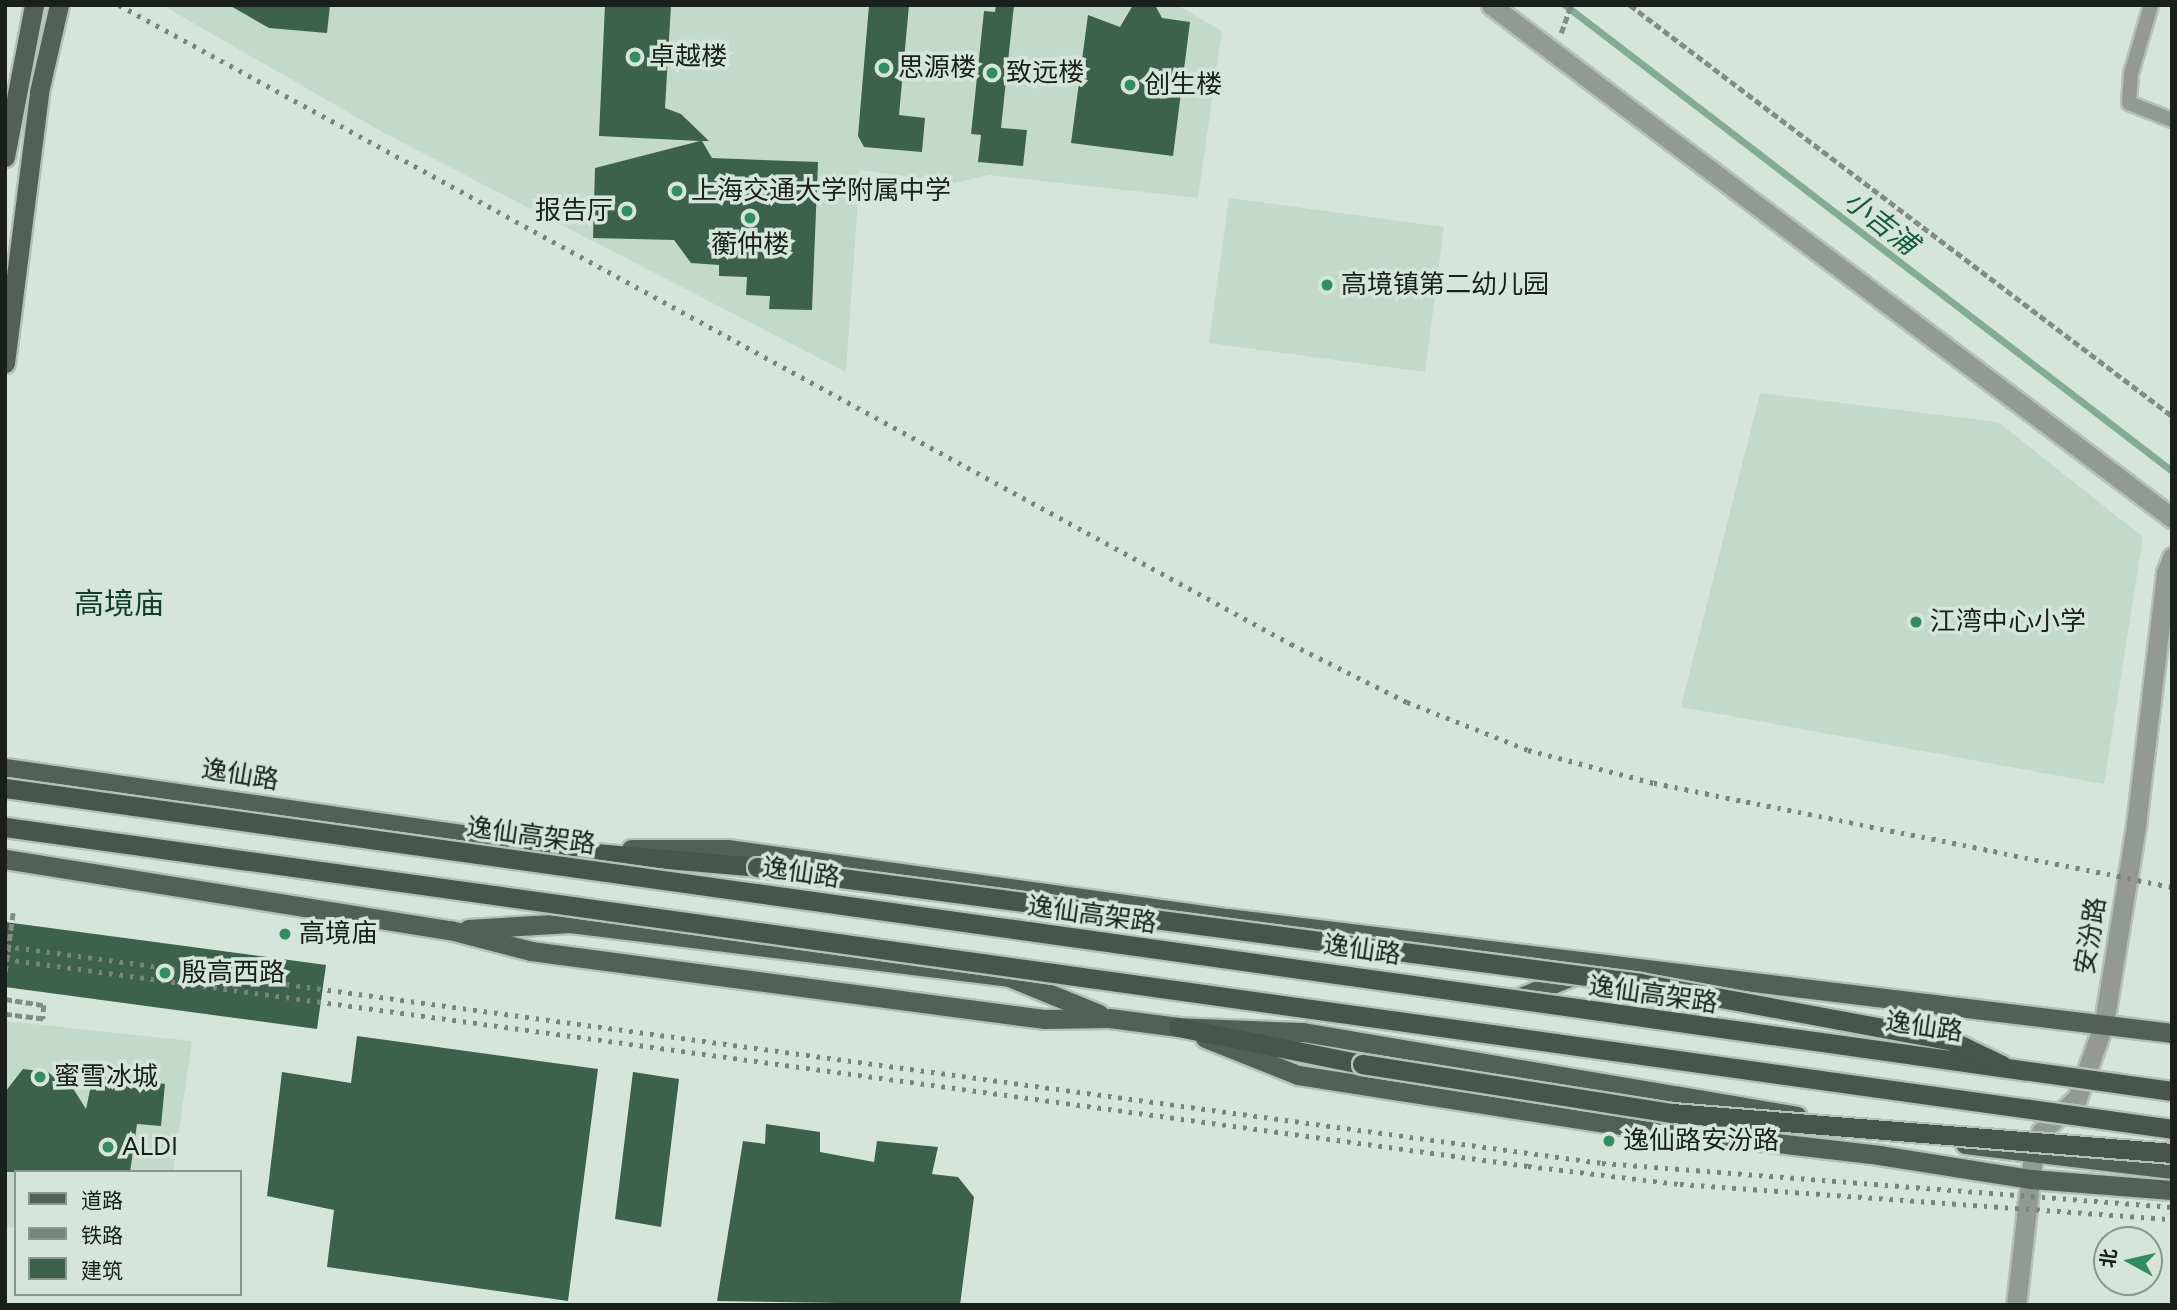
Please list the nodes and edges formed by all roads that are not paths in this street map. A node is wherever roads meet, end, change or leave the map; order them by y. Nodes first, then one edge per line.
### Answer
1 (34, 5) edge
2 (59, 5) edge
3 (1491, 5) edge
4 (2151, 5) edge
5 (2172, 120) edge
6 (5, 157) edge
7 (5, 363) edge
8 (2172, 518) edge
9 (2172, 557) edge
10 (5, 768) edge
11 (5, 788) edge
12 (5, 827) edge
13 (549, 849) junction
14 (5, 859) edge
15 (450, 930) junction
16 (1600, 964) junction
17 (1518, 998) junction
18 (1109, 1018) junction
19 (2104, 1023) junction
20 (1178, 1027) junction
21 (2172, 1033) edge
22 (2019, 1073) junction
23 (2084, 1075) junction
24 (2172, 1089) edge
25 (2172, 1129) edge
26 (2172, 1153) edge
27 (2033, 1156) junction
28 (2172, 1169) edge
29 (2031, 1179) junction
30 (2172, 1191) edge
31 (2016, 1305) edge

1 - 6 main road
2 - 7 main road
3 - 8 street
4 - 5 lane
9 - 19 street, 安汾路
10 - 13 main road, 逸仙路
11 - 22 highway, 逸仙高架路, bridge
12 - 25 highway, bridge
13 - 16 main road, 逸仙路
13 - 17 main road, 逸仙路
13 - 22 highway, bridge
14 - 15 main road
15 - 18 main road
15 - 18 main road
16 - 17 main road
16 - 19 main road, 逸仙路
17 - 23 main road, 逸仙路
18 - 20 main road
19 - 21 main road, 逸仙路
19 - 23 street, 安汾路
20 - 26 highway, bridge
20 - 27 main road
20 - 29 main road
22 - 24 highway, 逸仙高架路, bridge
23 - 24 main road, 逸仙路
23 - 27 street, 安汾路
27 - 28 main road
27 - 29 street, 安汾路
29 - 30 main road
29 - 31 street, 安汾路

